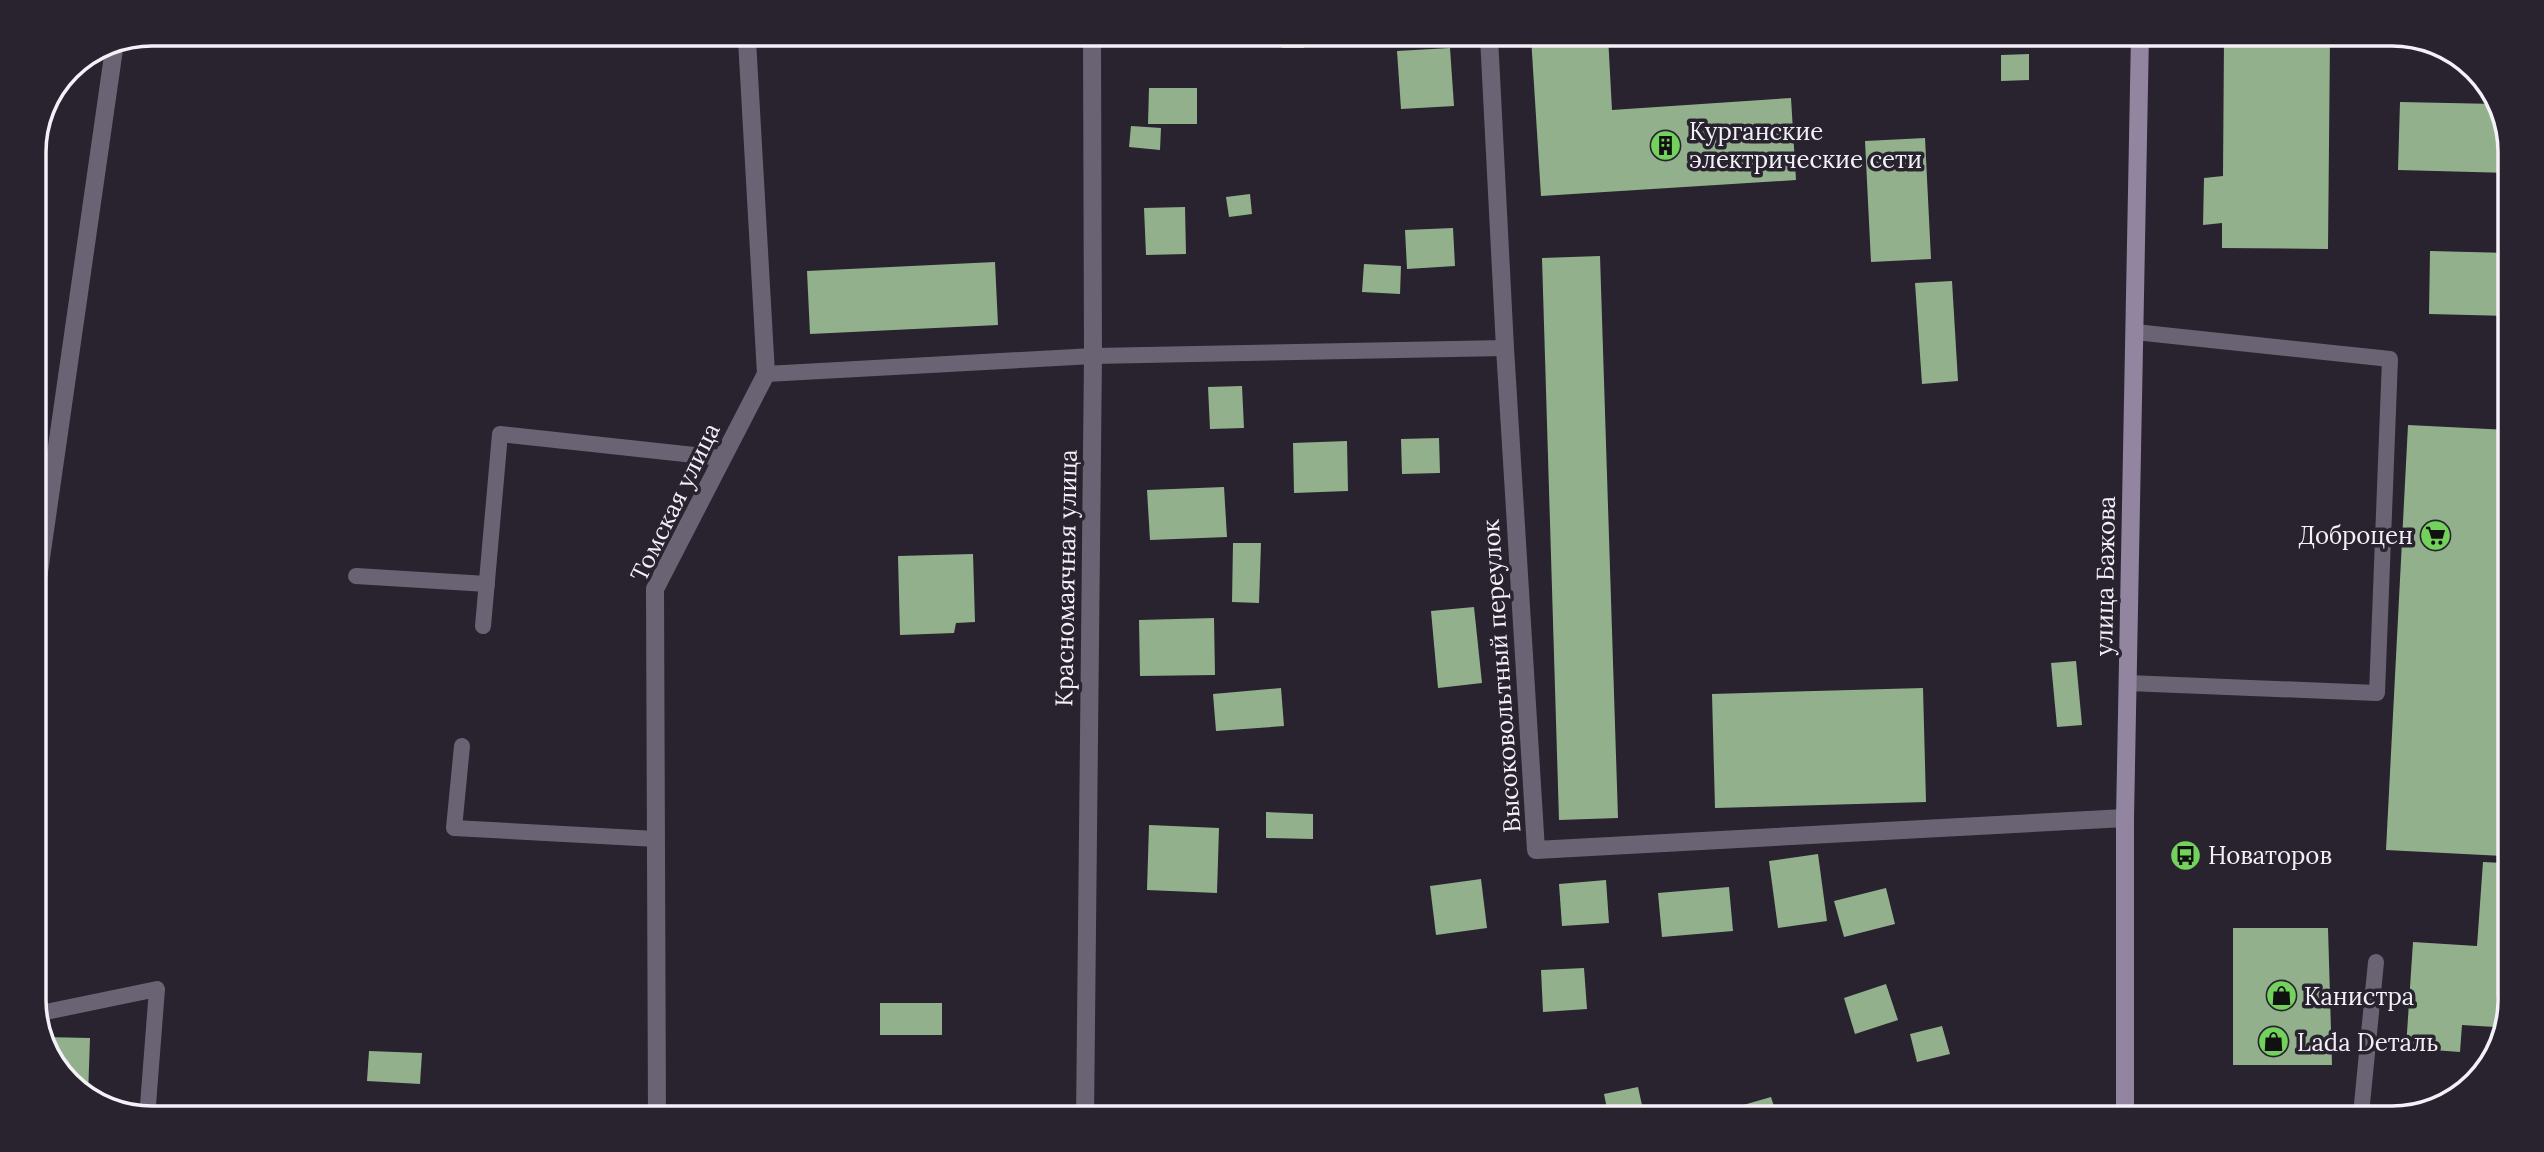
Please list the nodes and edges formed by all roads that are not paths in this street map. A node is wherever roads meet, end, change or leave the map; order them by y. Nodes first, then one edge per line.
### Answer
1 (747, 46) edge
2 (1092, 46) edge
3 (1489, 46) edge
4 (2140, 46) edge
5 (113, 53) edge
6 (2135, 332) junction
7 (1505, 348) junction
8 (1093, 356) junction
9 (766, 374) junction
10 (722, 458) junction
11 (46, 517) edge
12 (356, 576) dead end
13 (487, 584) junction
14 (483, 626) dead end
15 (2127, 684) junction
16 (462, 746) dead end
17 (2125, 818) junction
18 (656, 839) junction
19 (2376, 962) dead end
20 (47, 1012) edge
21 (148, 1106) edge
22 (657, 1106) edge
23 (1085, 1106) edge
24 (2120, 1106) edge
25 (2362, 1106) edge

1 - 9 street
2 - 8 street, Красномаячная улица
3 - 7 street, Высоковольтный переулок
4 - 6 main road, улица Бажова
5 - 11 street
6 - 15 main road, улица Бажова
6 - 15 lane
7 - 8 lane
7 - 17 street, Высоковольтный переулок
8 - 9 lane
8 - 23 street, Красномаячная улица
9 - 10 street, Томская улица
10 - 13 lane
10 - 18 street, Томская улица
12 - 13 lane
13 - 14 lane
15 - 17 main road, улица Бажова
16 - 18 lane
17 - 24 main road, улица Бажова
18 - 22 street, Томская улица
19 - 25 lane
20 - 21 lane

